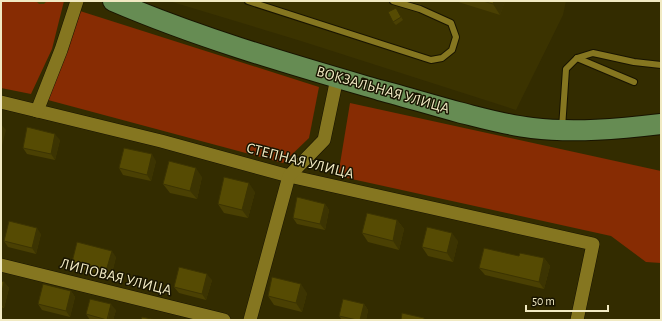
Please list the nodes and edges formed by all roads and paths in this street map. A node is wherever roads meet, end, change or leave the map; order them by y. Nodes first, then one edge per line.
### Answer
1 (77, 1) edge
2 (114, 1) edge
3 (248, 1) edge
4 (393, 1) edge
5 (577, 58) junction
6 (661, 65) edge
7 (337, 78) junction
8 (634, 82) dead end
9 (1, 102) edge
10 (37, 111) junction
11 (661, 124) edge
12 (562, 130) junction
13 (289, 176) junction
14 (1, 265) edge
15 (224, 320) edge
16 (250, 320) edge
17 (577, 320) edge

1 - 10 street
2 - 7 main road, ВОКЗАЛЬНАЯ УЛИЦА
3 - 4 lane
5 - 6 lane
5 - 8 lane
5 - 12 lane
7 - 12 main road, ВОКЗАЛЬНАЯ УЛИЦА
7 - 13 street
9 - 10 street, СТЕПНАЯ УЛИЦА
10 - 13 street, СТЕПНАЯ УЛИЦА
11 - 12 main road, ВОКЗАЛЬНАЯ УЛИЦА
13 - 16 street
13 - 17 street, СТЕПНАЯ УЛИЦА
14 - 15 street, ЛИПОВАЯ УЛИЦА

